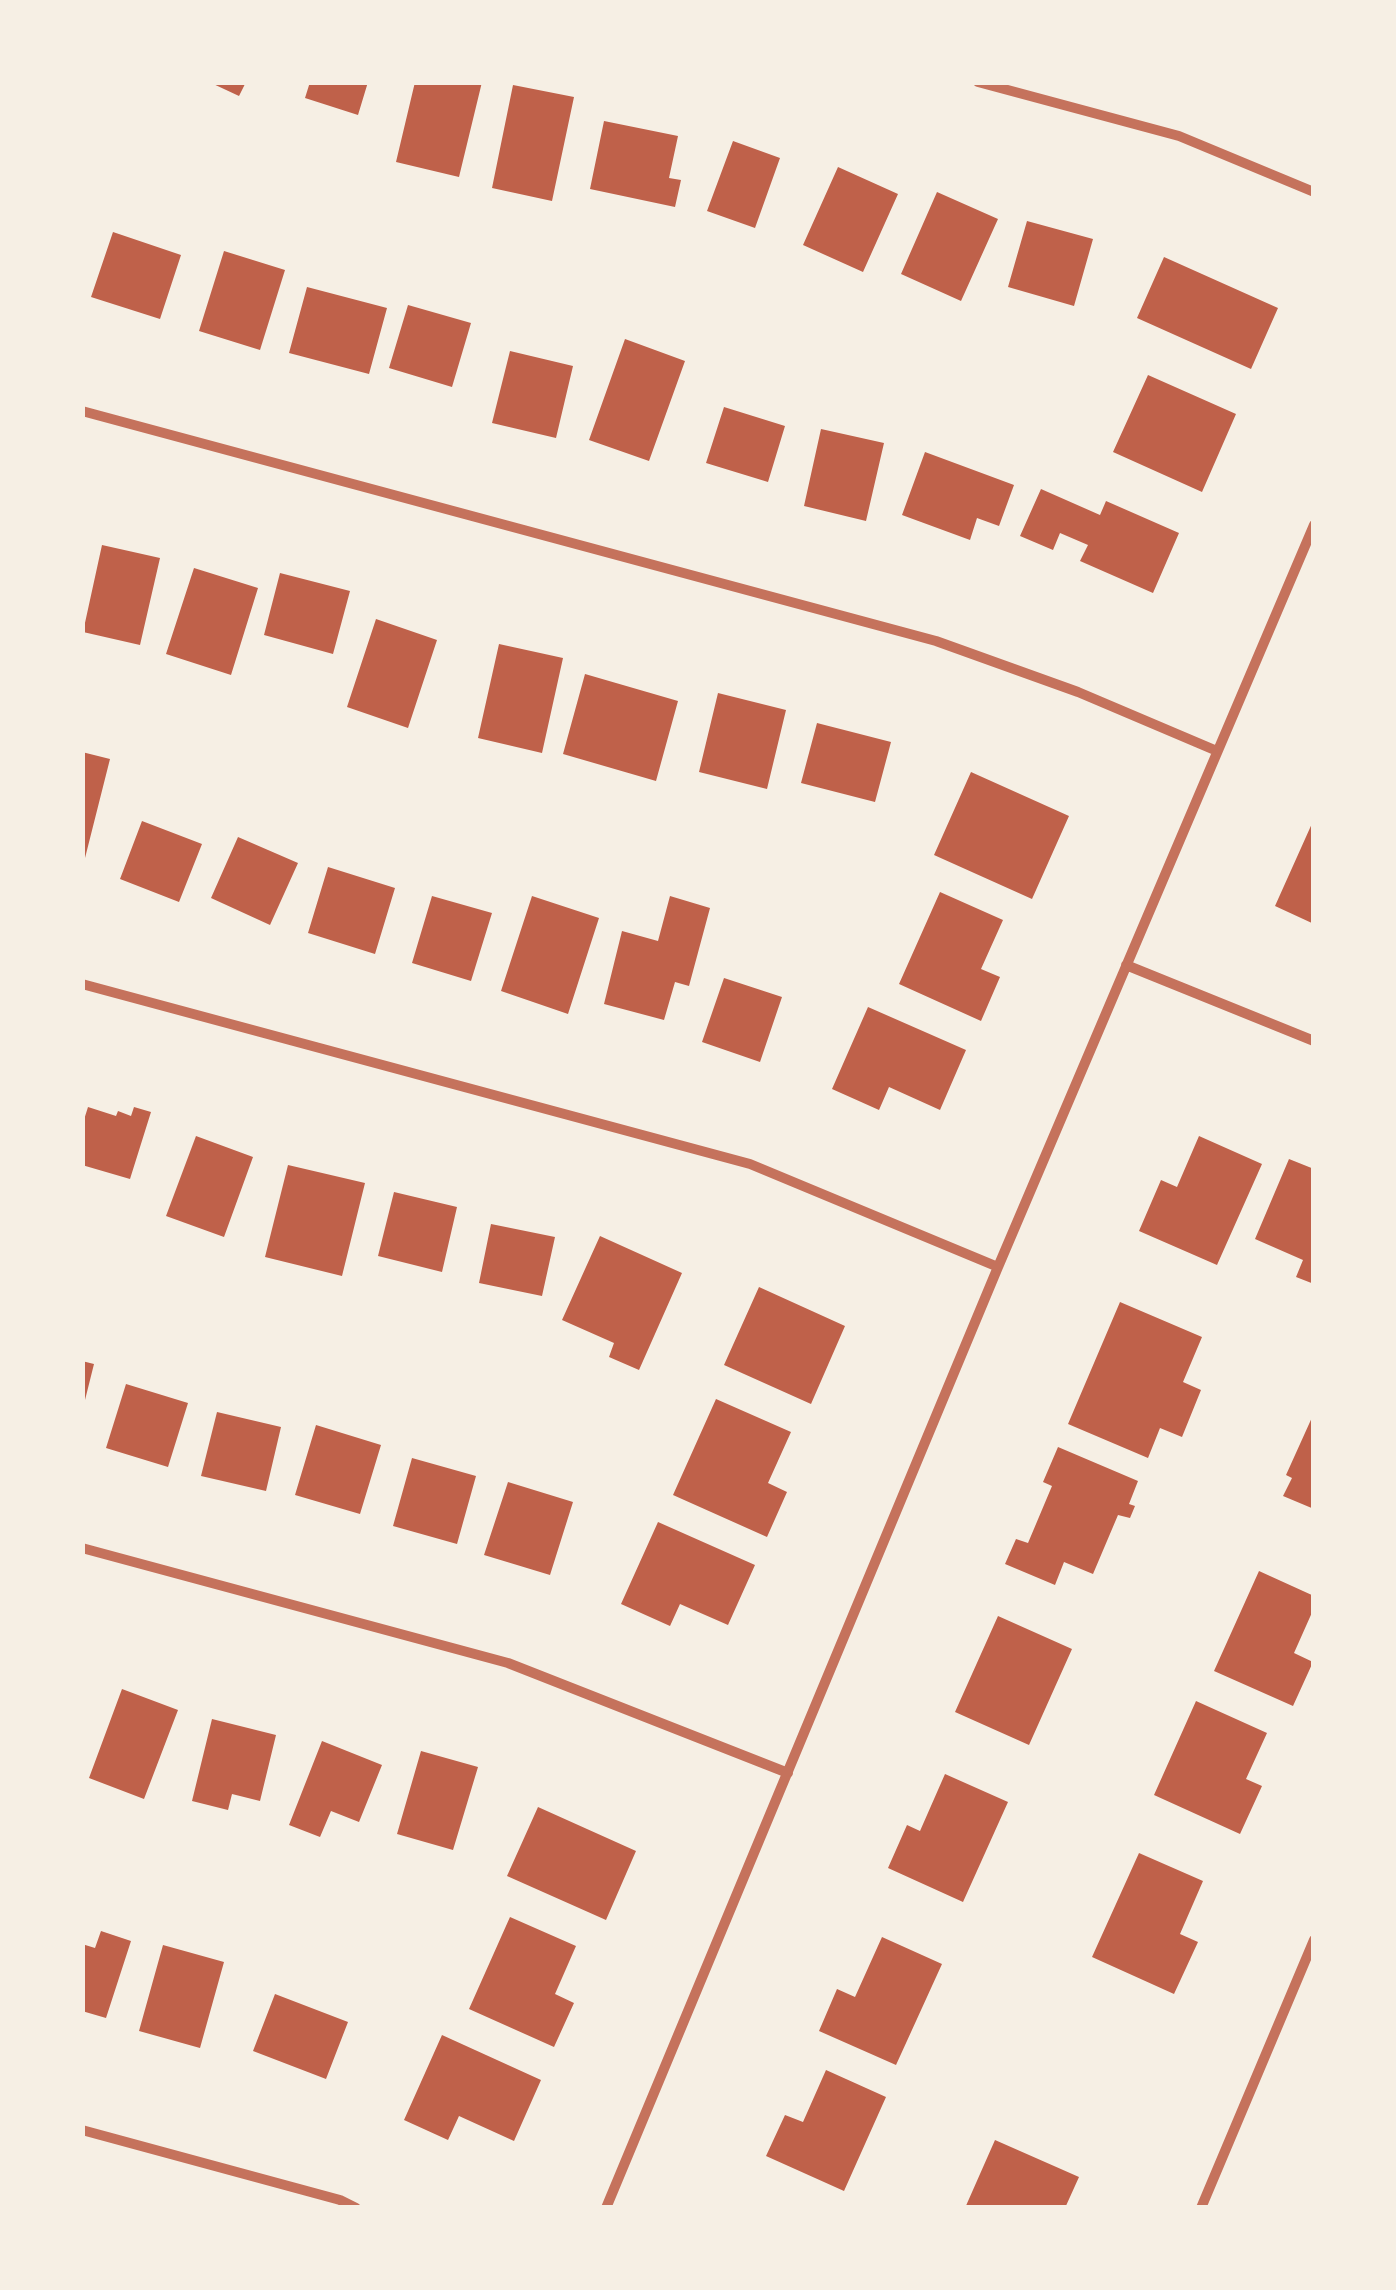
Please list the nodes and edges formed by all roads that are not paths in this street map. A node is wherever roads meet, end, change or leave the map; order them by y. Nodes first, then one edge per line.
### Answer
1 (978, 82) edge
2 (1314, 192) edge
3 (82, 411) edge
4 (1314, 525) edge
5 (1217, 751) junction
6 (1126, 965) junction
7 (82, 984) edge
8 (1314, 1042) edge
9 (998, 1268) junction
10 (82, 1548) edge
11 (788, 1773) junction
12 (1314, 1940) edge
13 (82, 2130) edge
14 (356, 2208) edge
15 (606, 2208) edge
16 (1201, 2208) edge

1 - 2 street
3 - 5 street
4 - 5 street
5 - 6 street
6 - 8 street
6 - 9 street
7 - 9 street
9 - 11 street
10 - 11 street
11 - 15 street
12 - 16 street
13 - 14 street

